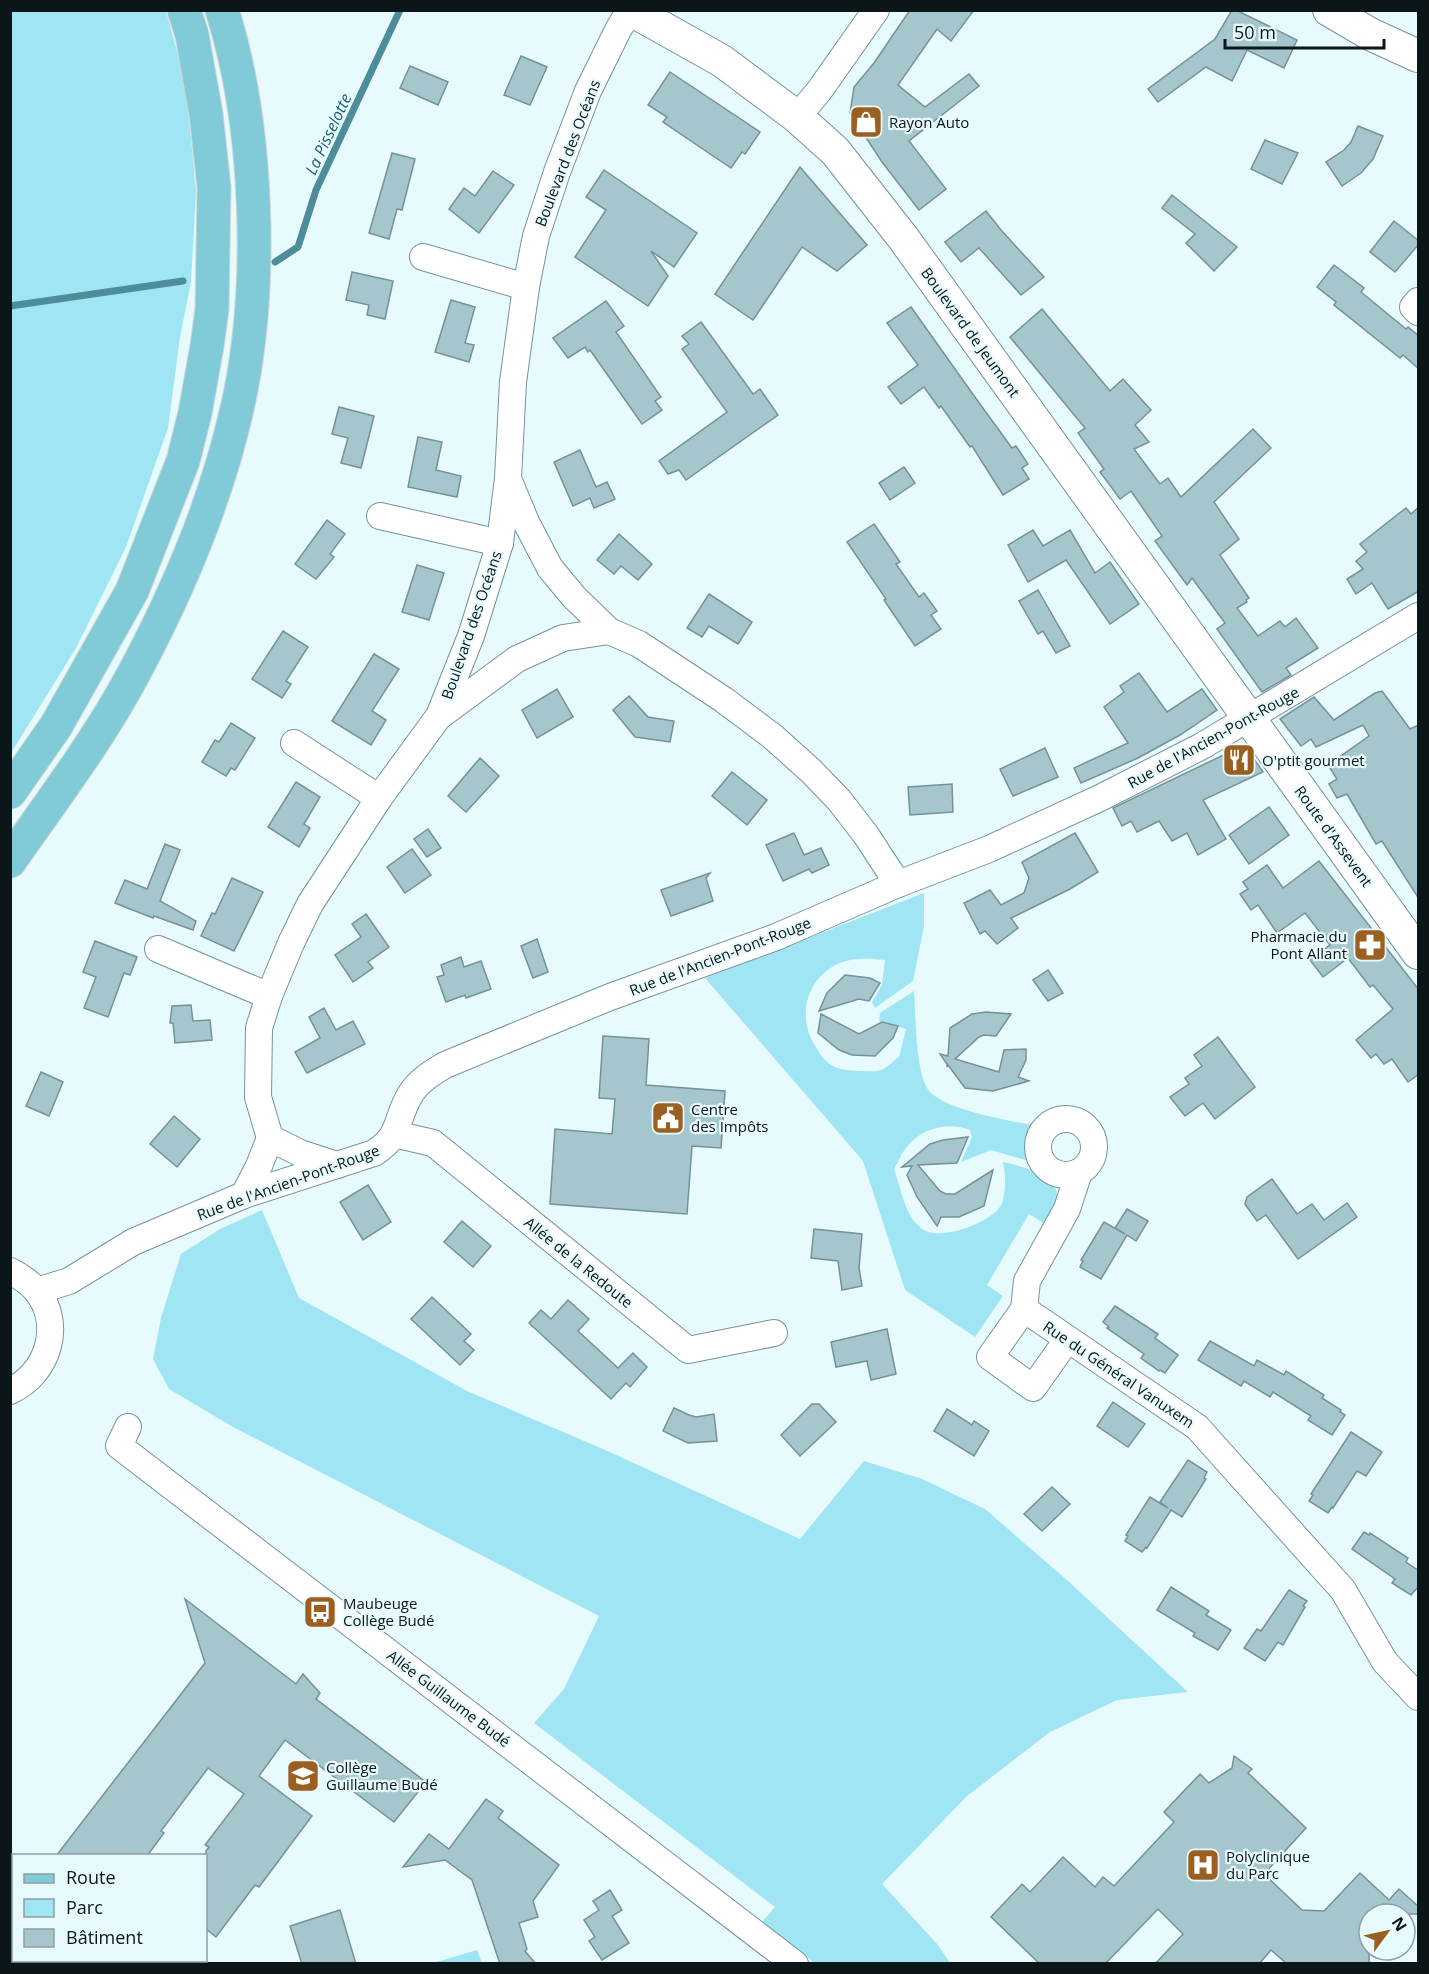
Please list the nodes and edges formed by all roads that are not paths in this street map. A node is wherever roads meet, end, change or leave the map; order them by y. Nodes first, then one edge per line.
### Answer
1 (184, 10) edge
2 (222, 10) edge
3 (631, 10) edge
4 (876, 10) edge
5 (1329, 10) edge
6 (1419, 56) edge
7 (796, 117) junction
8 (423, 257) dead end
9 (526, 287) junction
10 (1419, 301) edge
11 (1419, 312) edge
12 (508, 478) junction
13 (380, 516) dead end
14 (500, 543) junction
15 (1419, 615) edge
16 (609, 631) junction
17 (439, 716) junction
18 (1249, 718) junction
19 (294, 743) dead end
20 (10, 792) edge
21 (379, 798) junction
22 (10, 861) edge
23 (898, 884) junction
24 (158, 949) dead end
25 (1419, 953) edge
26 (269, 996) junction
27 (394, 1134) junction
28 (270, 1138) junction
29 (337, 1165) junction
30 (1078, 1172) dead end
31 (244, 1195) junction
32 (10, 1271) edge
33 (37, 1291) junction
34 (1024, 1309) junction
35 (774, 1333) dead end
36 (1067, 1340) junction
37 (10, 1391) edge
38 (128, 1427) dead end
39 (1419, 1696) edge
40 (795, 1964) edge

1 - 20 main road
2 - 22 main road
3 - 7 street, Boulevard de Jeumont
3 - 9 street, Boulevard des Océans
4 - 7 street
5 - 6 street
7 - 18 street, Boulevard de Jeumont
8 - 9 street
9 - 12 street, Boulevard des Océans
10 - 11 street
12 - 14 street, Boulevard des Océans
12 - 16 street
13 - 14 street
14 - 17 street, Boulevard des Océans
15 - 18 street, Rue de l'Ancien-Pont-Rouge
16 - 17 street
16 - 23 street
17 - 21 street, Boulevard des Océans
18 - 23 street, Rue de l'Ancien-Pont-Rouge
18 - 25 street, Route d'Assevent
19 - 21 street
21 - 26 street, Boulevard des Océans
23 - 27 street, Rue de l'Ancien-Pont-Rouge
24 - 26 street
26 - 28 street, Boulevard des Océans
27 - 29 street, Rue de l'Ancien-Pont-Rouge
27 - 35 street, Allée de la Redoute
28 - 29 street
28 - 31 street
29 - 31 street, Rue de l'Ancien-Pont-Rouge
30 - 34 street
31 - 33 street, Rue de l'Ancien-Pont-Rouge
32 - 33 street
33 - 37 street
34 - 36 street, Rue du Général Vanuxem
34 - 36 street
36 - 39 street, Rue du Général Vanuxem
38 - 40 street, Allée Guillaume Budé

